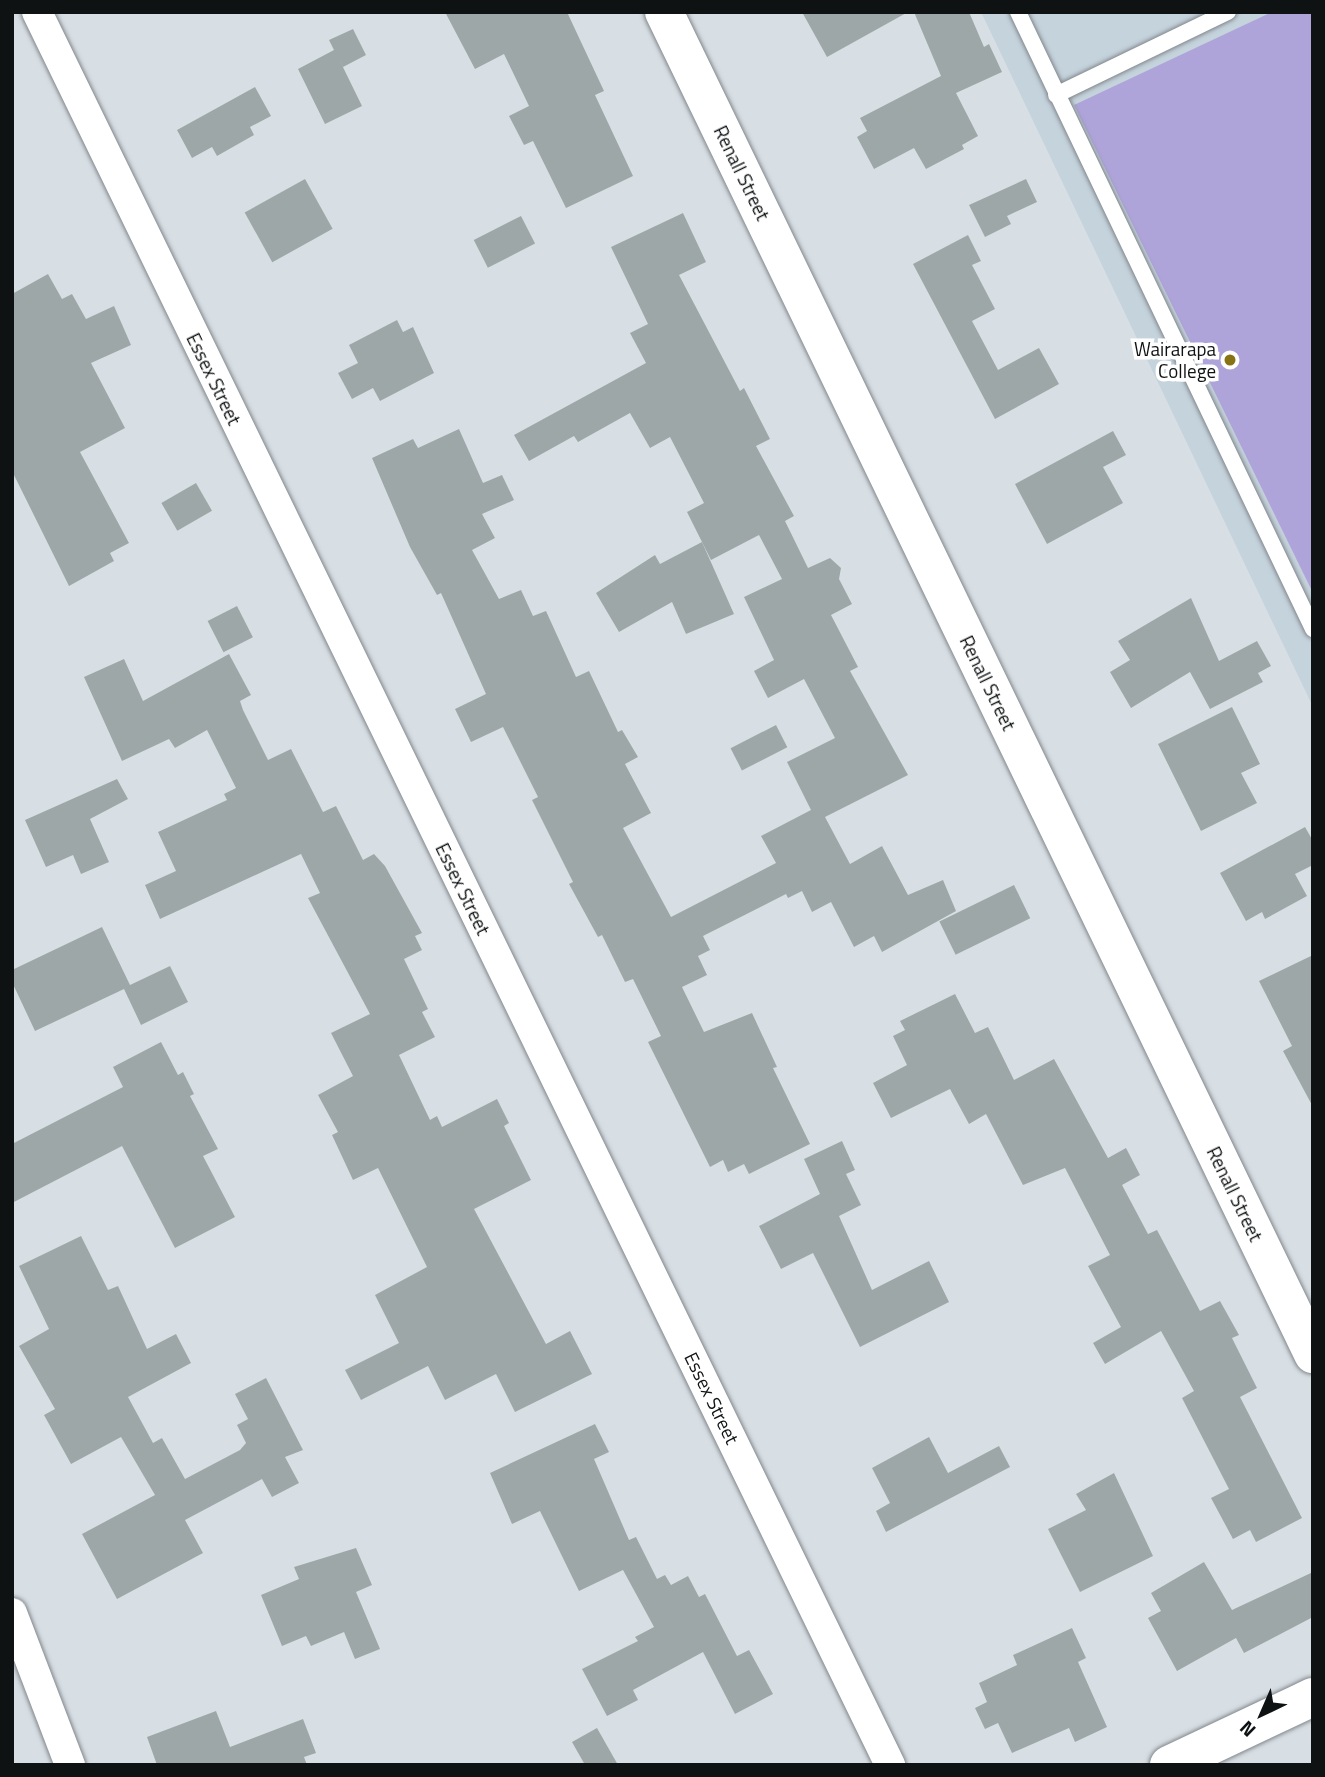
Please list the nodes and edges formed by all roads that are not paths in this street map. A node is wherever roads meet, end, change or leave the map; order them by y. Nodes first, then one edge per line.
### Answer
1 (37, 12) edge
2 (664, 12) edge
3 (1018, 12) edge
4 (1228, 12) edge
5 (1056, 95) junction
6 (1313, 629) edge
7 (1313, 1354) edge
8 (12, 1614) edge
9 (1313, 1697) edge
10 (70, 1765) edge
11 (890, 1765) edge
12 (1169, 1765) edge

1 - 11 street, Essex Street
2 - 7 street, Renall Street
3 - 5 lane
4 - 5 lane
5 - 6 lane
8 - 10 street
9 - 12 street

